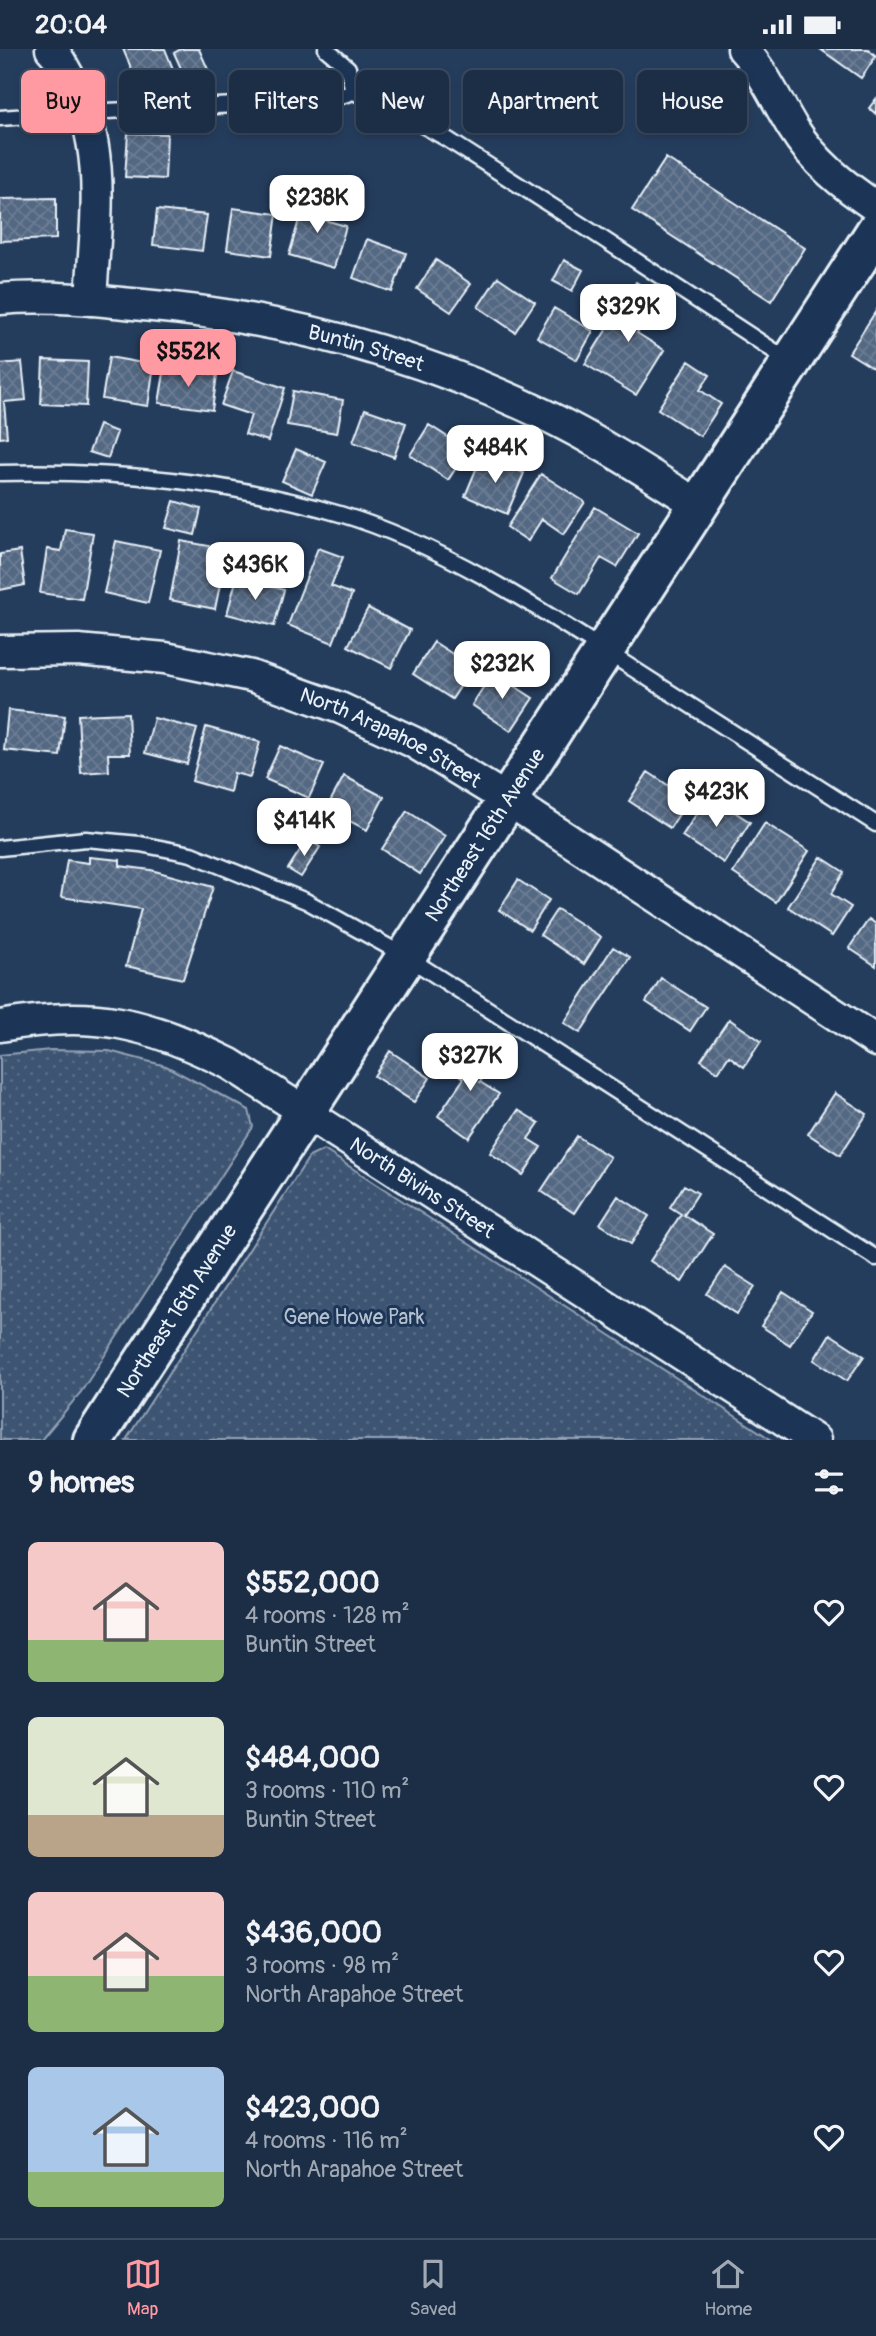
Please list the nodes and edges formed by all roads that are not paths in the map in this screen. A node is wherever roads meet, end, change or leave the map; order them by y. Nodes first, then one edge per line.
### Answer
1 (51, 49) edge
2 (326, 49) edge
3 (743, 49) edge
4 (64, 70) edge
5 (354, 92) junction
6 (105, 111) edge
7 (21, 117) edge
8 (0, 118) edge
9 (92, 133) edge
10 (876, 207) edge
11 (876, 231) edge
12 (0, 299) edge
13 (91, 300) junction
14 (791, 362) junction
15 (0, 473) edge
16 (698, 505) junction
17 (0, 651) edge
18 (605, 651) junction
19 (508, 800) junction
20 (876, 824) edge
21 (0, 848) edge
22 (407, 957) junction
23 (0, 1026) edge
24 (876, 1041) edge
25 (306, 1114) junction
26 (876, 1258) edge
27 (93, 1440) edge
28 (815, 1440) edge

1 - 4 street
2 - 5 lane
3 - 10 street
5 - 6 lane
5 - 14 lane
7 - 8 lane
9 - 13 street
11 - 14 street, Northeast 16th Avenue
12 - 13 street, Buntin Street
13 - 16 street, Buntin Street
14 - 16 street, Northeast 16th Avenue
15 - 18 lane
16 - 18 street, Northeast 16th Avenue
17 - 19 street, North Arapahoe Street
18 - 19 street, Northeast 16th Avenue
18 - 20 lane
19 - 22 street, Northeast 16th Avenue
19 - 24 street, North Arapahoe Street
21 - 22 lane
22 - 25 street, Northeast 16th Avenue
22 - 26 lane
23 - 25 street, North Bivins Street
25 - 27 street, Northeast 16th Avenue
25 - 28 street, North Bivins Street

